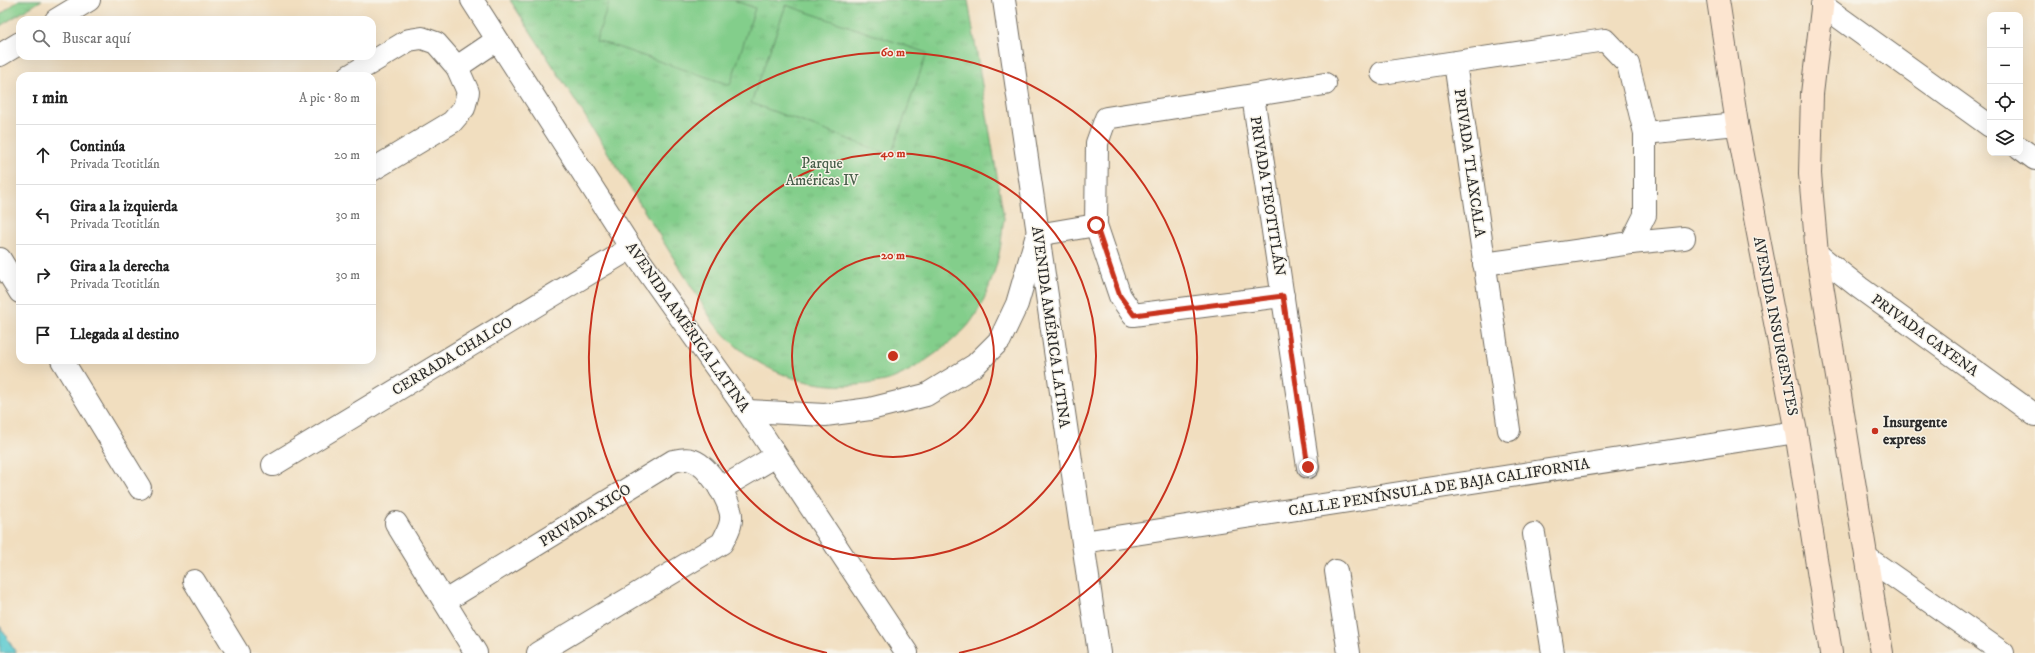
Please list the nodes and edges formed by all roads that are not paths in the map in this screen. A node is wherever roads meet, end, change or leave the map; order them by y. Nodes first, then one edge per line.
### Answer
1 (89, 0) edge
2 (472, 0) edge
3 (1004, 0) edge
4 (1718, 0) edge
5 (1823, 2) edge
6 (63, 16) edge
7 (497, 40) junction
8 (16, 45) edge
9 (0, 55) edge
10 (376, 60) edge
11 (376, 60) edge
12 (1455, 63) junction
13 (457, 67) junction
14 (356, 72) edge
15 (1382, 73) dead end
16 (1325, 84) dead end
17 (1253, 96) junction
18 (1737, 124) junction
19 (1987, 124) edge
20 (1645, 133) junction
21 (2023, 150) edge
22 (2035, 159) edge
23 (376, 168) edge
24 (1096, 225) junction
25 (1037, 235) junction
26 (1684, 238) dead end
27 (1631, 242) junction
28 (631, 248) junction
29 (1817, 254) junction
30 (0, 259) edge
31 (1484, 264) junction
32 (16, 285) edge
33 (1283, 296) junction
34 (64, 364) edge
35 (747, 411) junction
36 (2035, 415) edge
37 (1508, 430) dead end
38 (1796, 432) junction
39 (776, 456) junction
40 (273, 465) dead end
41 (1308, 467) dead end
42 (140, 488) dead end
43 (720, 488) junction
44 (396, 523) dead end
45 (1534, 534) dead end
46 (1082, 542) junction
47 (1866, 557) junction
48 (1336, 571) dead end
49 (194, 580) dead end
50 (445, 601) junction
51 (238, 653) edge
52 (476, 653) edge
53 (538, 653) edge
54 (907, 653) edge
55 (1099, 653) edge
56 (1349, 653) edge
57 (1553, 653) edge
58 (1831, 653) edge
59 (1882, 653) edge
60 (2003, 653) edge

1 - 6 street
2 - 7 street, AVENIDA AMÉRICA LATINA
3 - 25 street, AVENIDA AMÉRICA LATINA
4 - 18 main road, AVENIDA INSURGENTES
5 - 19 street
5 - 29 main road
7 - 13 street
7 - 28 street, AVENIDA AMÉRICA LATINA
8 - 9 street
10 - 13 street
11 - 14 street
12 - 15 street
12 - 20 street
12 - 31 street, PRIVADA TLAXCALA
13 - 23 street
16 - 17 street, PRIVADA TEOTITLÁN
17 - 24 street, PRIVADA TEOTITLÁN
17 - 33 street, PRIVADA TEOTITLÁN
18 - 20 street
18 - 38 main road, AVENIDA INSURGENTES
20 - 27 street
21 - 22 street
24 - 25 street
24 - 33 street, PRIVADA TEOTITLÁN
25 - 35 street
25 - 46 street, AVENIDA AMÉRICA LATINA
26 - 27 street
27 - 31 street
28 - 35 street, AVENIDA AMÉRICA LATINA
28 - 40 street, CERRADA CHALCO
29 - 36 street, PRIVADA CAYENA
29 - 47 main road
30 - 32 street
31 - 37 street, PRIVADA TLAXCALA
33 - 41 street, PRIVADA TEOTITLÁN
34 - 42 street
35 - 39 street, AVENIDA AMÉRICA LATINA
38 - 46 street, CALLE PENÍNSULA DE BAJA CALIFORNIA
38 - 58 main road, AVENIDA INSURGENTES
39 - 43 street
39 - 54 street, AVENIDA AMÉRICA LATINA
43 - 50 street, PRIVADA XICO
43 - 53 street, PRIVADA XICO
44 - 50 street
45 - 57 street
46 - 55 street, AVENIDA AMÉRICA LATINA
47 - 59 main road
47 - 60 street
48 - 56 street
49 - 51 street
50 - 52 street

